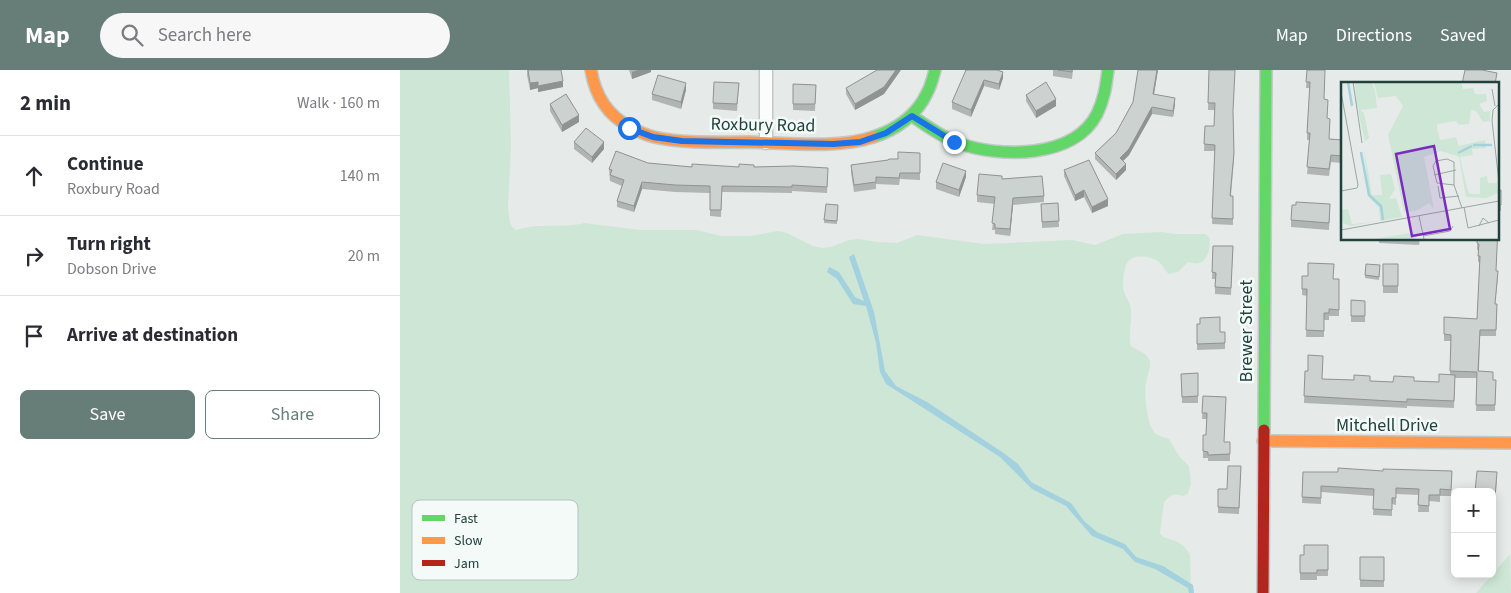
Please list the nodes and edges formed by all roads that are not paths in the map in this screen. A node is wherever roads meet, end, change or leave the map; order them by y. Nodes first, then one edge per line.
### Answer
1 (591, 70) edge
2 (766, 70) edge
3 (935, 70) edge
4 (1108, 70) edge
5 (1266, 70) edge
6 (912, 116) junction
7 (766, 143) junction
8 (1263, 441) junction
9 (1511, 443) edge
10 (1263, 593) edge

1 - 7 street, Roxbury Road
2 - 7 street
3 - 6 street, Roxbury Road
4 - 6 street
5 - 8 street, Brewer Street
6 - 7 street, Roxbury Road
8 - 9 street, Mitchell Drive
8 - 10 street, Brewer Street

